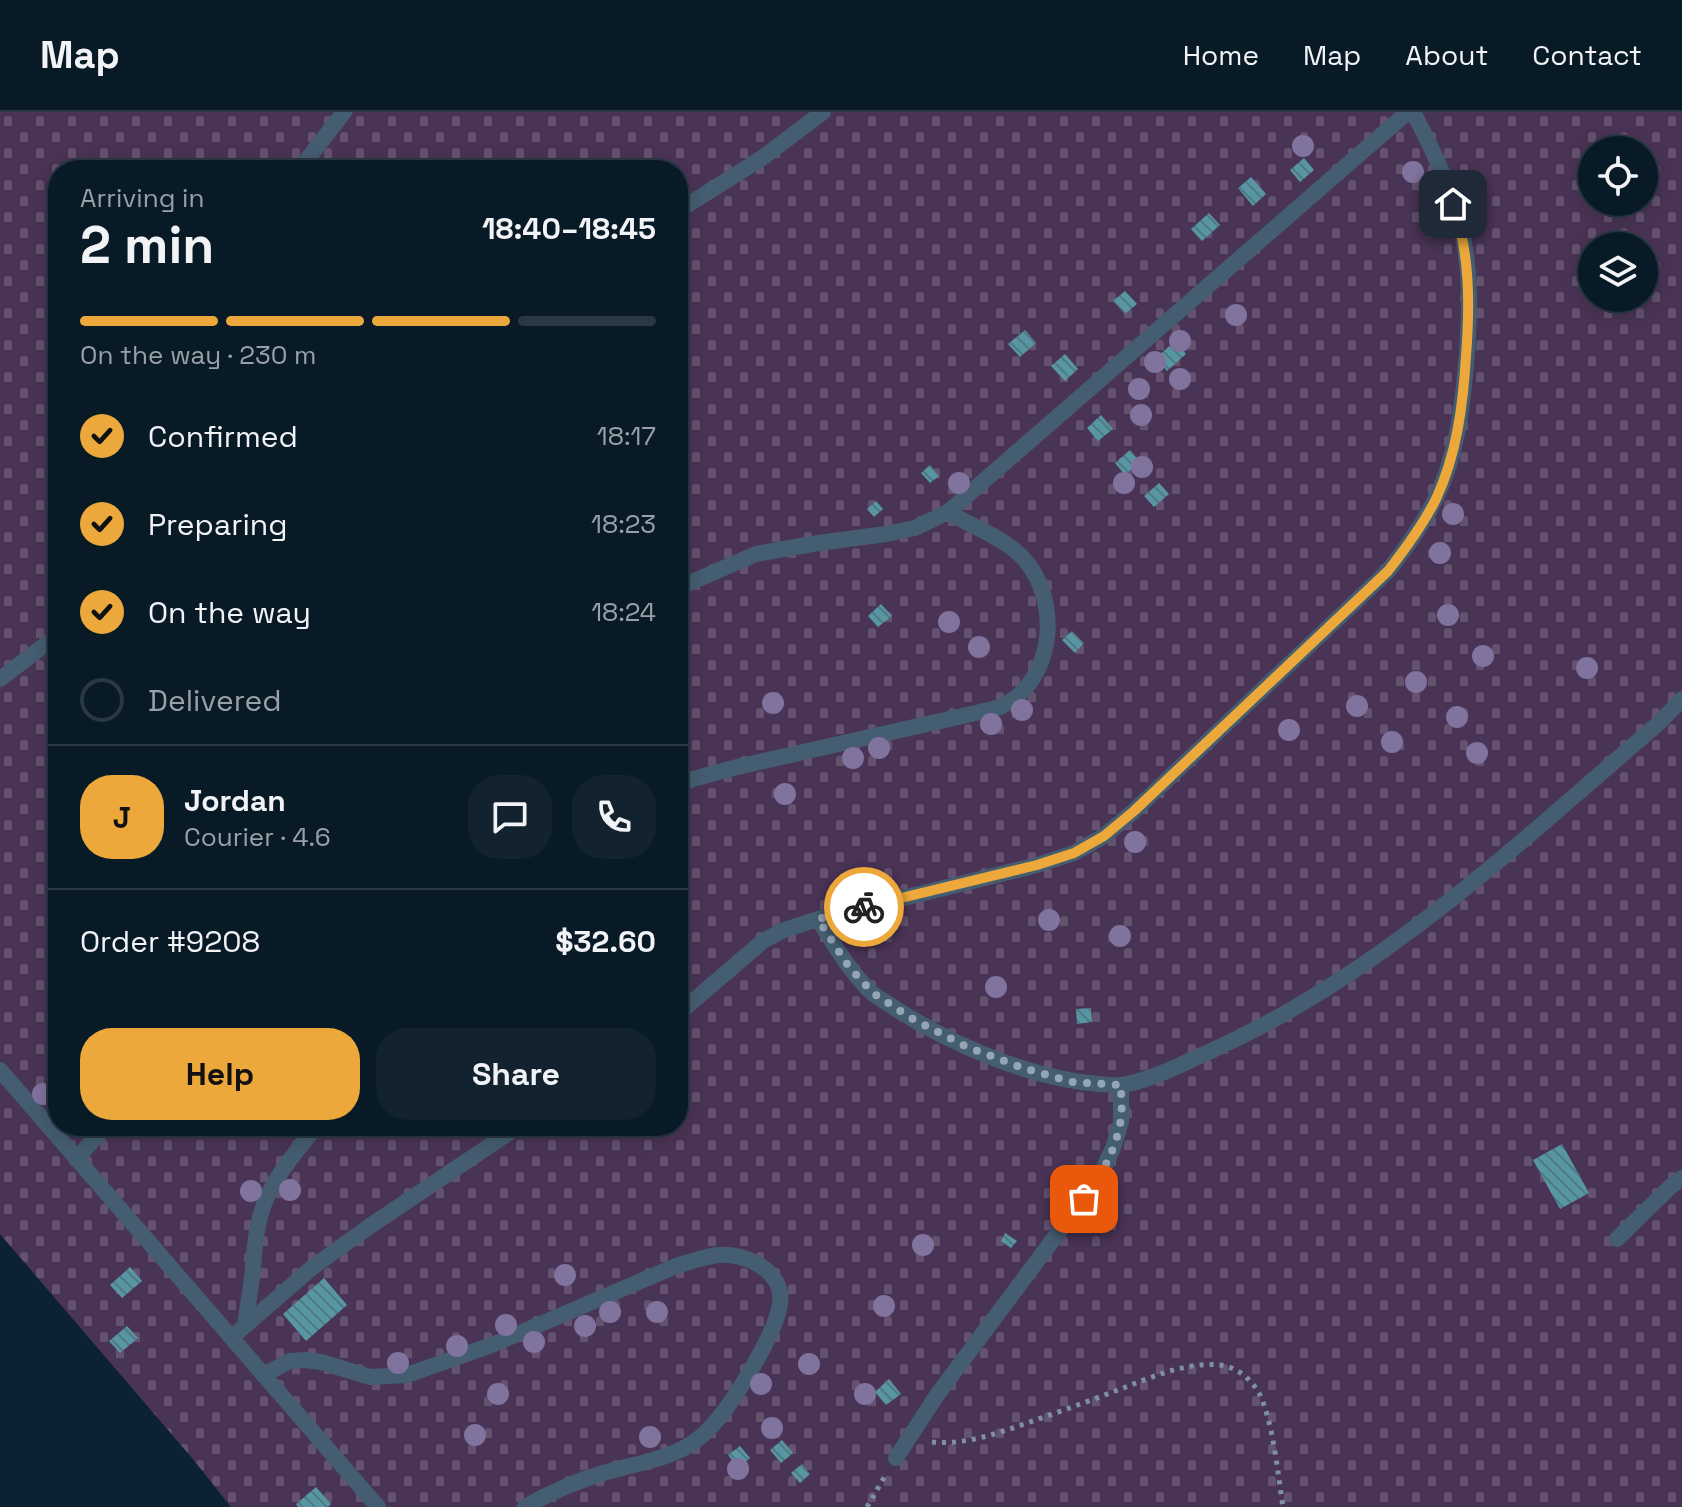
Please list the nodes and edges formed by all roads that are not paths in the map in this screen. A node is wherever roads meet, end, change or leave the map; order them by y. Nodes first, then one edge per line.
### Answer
1 (344, 112) edge
2 (823, 112) edge
3 (1410, 112) edge
4 (307, 160) edge
5 (688, 205) edge
6 (948, 512) junction
7 (688, 584) edge
8 (48, 643) edge
9 (0, 679) edge
10 (1682, 699) edge
11 (688, 781) edge
12 (818, 919) junction
13 (688, 1005) edge
14 (0, 1070) edge
15 (1121, 1085) junction
16 (48, 1126) edge
17 (56, 1136) edge
18 (97, 1136) edge
19 (308, 1136) edge
20 (504, 1136) edge
21 (76, 1159) junction
22 (1682, 1178) edge
23 (1617, 1239) dead end
24 (238, 1332) junction
25 (263, 1375) junction
26 (896, 1458) road end
27 (378, 1507) edge
28 (525, 1507) edge

1 - 4 lane
2 - 5 lane
3 - 6 lane
3 - 12 lane
6 - 7 lane
6 - 11 lane
8 - 9 lane
10 - 15 lane
12 - 13 lane
12 - 15 lane
14 - 16 lane
15 - 26 lane
17 - 21 lane
18 - 21 lane
19 - 24 lane
20 - 24 lane
21 - 24 lane
22 - 23 lane
24 - 25 lane
25 - 27 lane
25 - 28 lane

